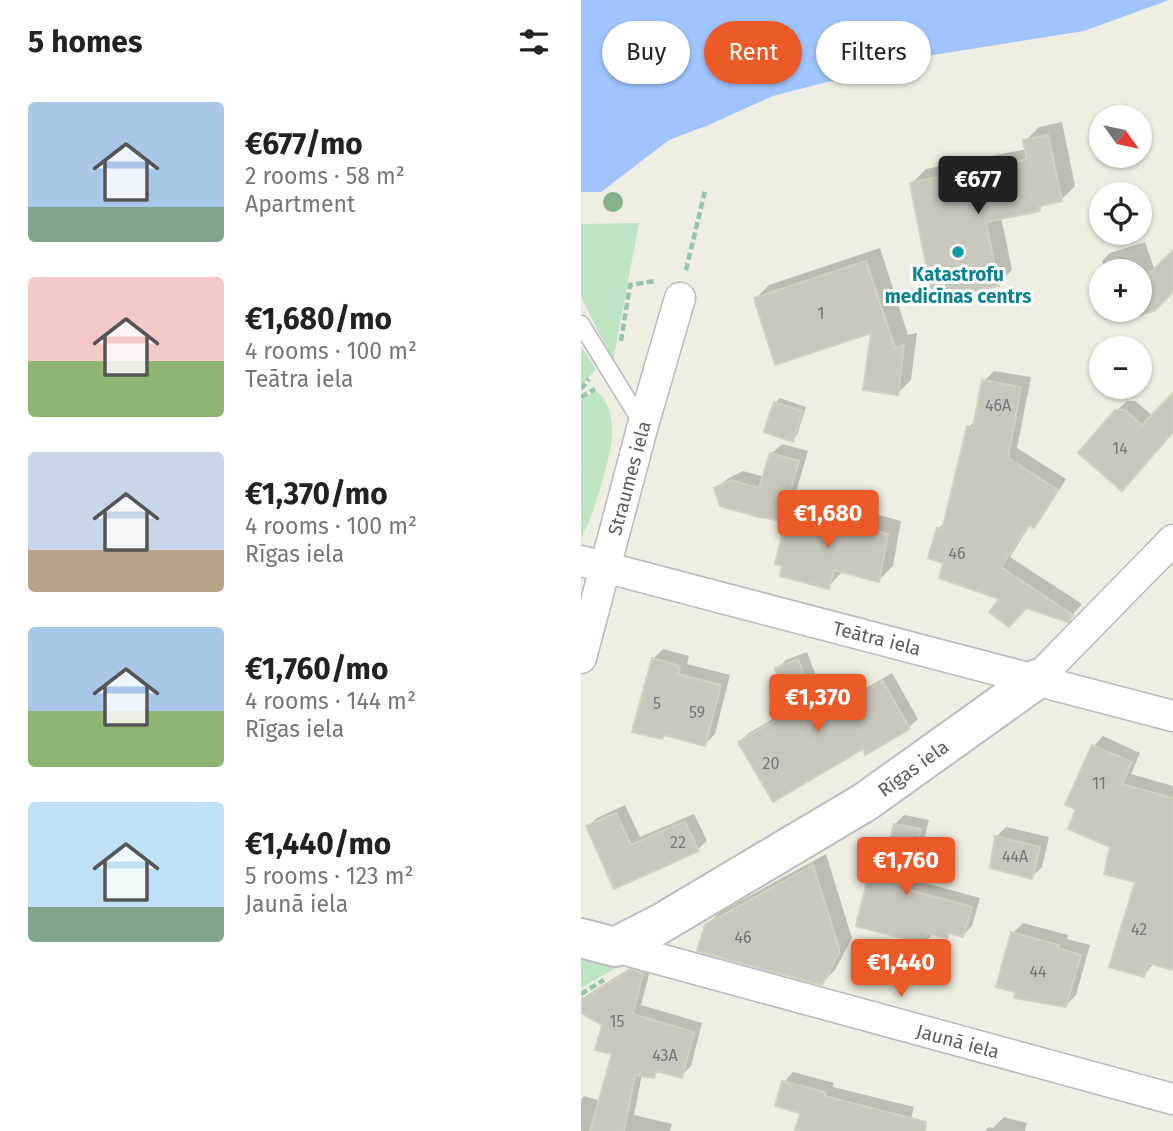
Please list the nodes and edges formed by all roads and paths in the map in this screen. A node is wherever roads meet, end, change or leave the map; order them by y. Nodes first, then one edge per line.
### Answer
1 (705, 191) dead end
2 (680, 298) joint
3 (581, 324) edge
4 (643, 425) junction
5 (1173, 540) edge
6 (593, 564) edge
7 (581, 658) edge
8 (1037, 679) junction
9 (1173, 716) edge
10 (598, 943) edge
11 (1173, 1099) edge

1 - 2 path
2 - 4 street, Straumes iela
3 - 4 lane
4 - 6 street, Straumes iela
5 - 8 street, Rīgas iela
6 - 7 street, Straumes iela
6 - 8 street, Teātra iela
8 - 9 street, Teātra iela
8 - 10 street, Rīgas iela
10 - 11 street, Jaunā iela

